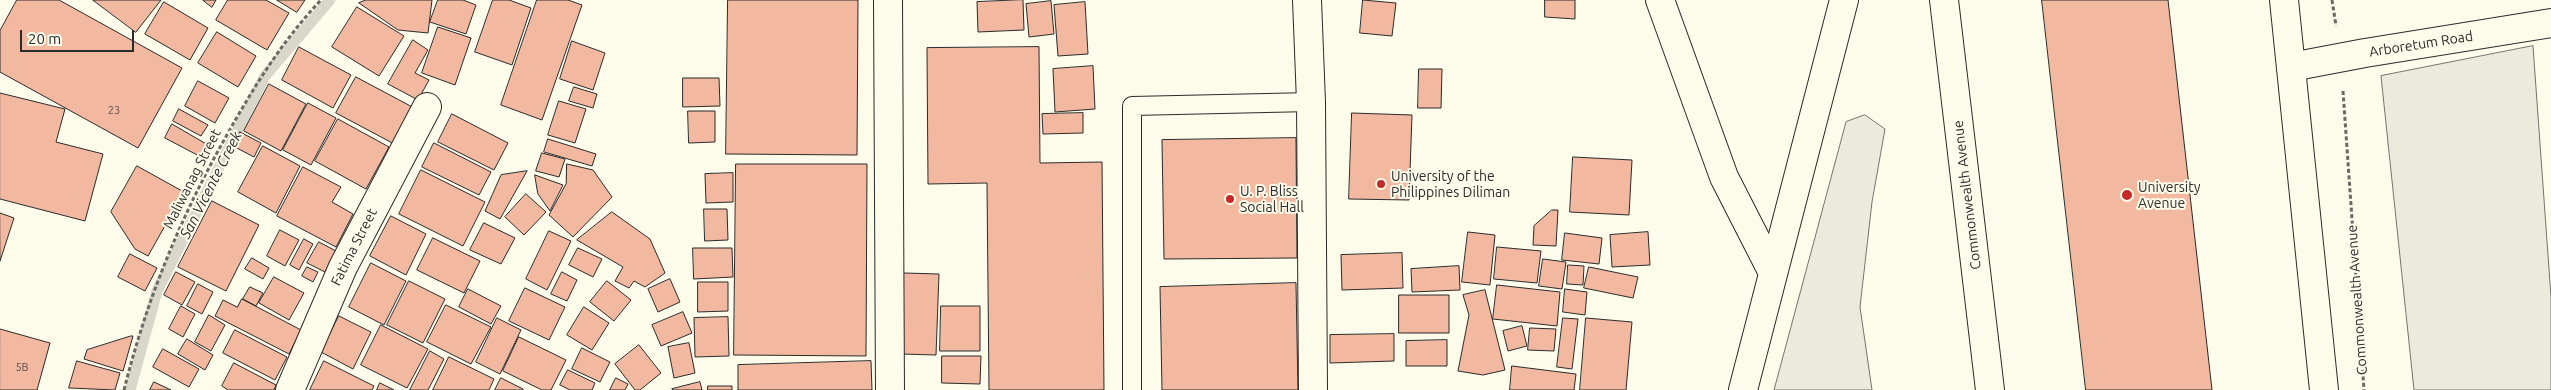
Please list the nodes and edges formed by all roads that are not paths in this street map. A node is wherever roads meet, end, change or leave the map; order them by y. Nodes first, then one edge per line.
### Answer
1 (888, 0) edge
2 (1307, 0) edge
3 (1660, 0) edge
4 (1844, 0) edge
5 (1944, 0) edge
6 (2284, 0) edge
7 (2551, 23) edge
8 (2291, 67) junction
9 (1311, 102) junction
10 (427, 107) dead end
11 (1772, 271) junction
12 (290, 390) edge
13 (890, 390) edge
14 (1132, 390) edge
15 (1313, 390) edge
16 (1743, 390) edge
17 (1990, 390) edge
18 (2324, 390) edge

1 - 13 street
2 - 9 street
3 - 11 street
4 - 11 street
5 - 17 street, Commonwealth Avenue
6 - 8 street
7 - 8 street, Arboretum Road
8 - 18 street
9 - 14 lane
9 - 15 street
10 - 12 street, Fatima Street
11 - 16 street

